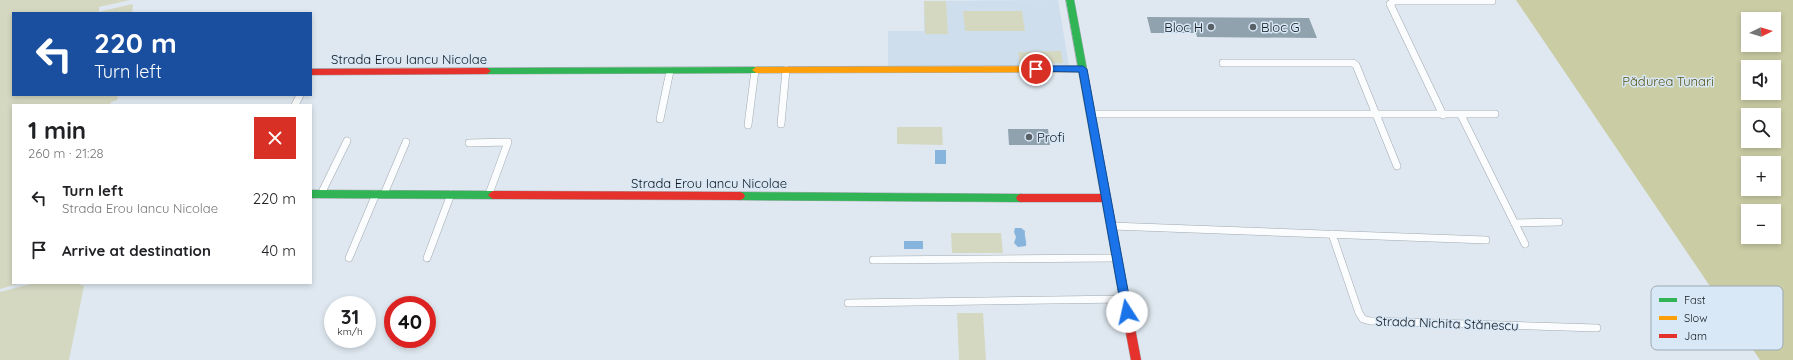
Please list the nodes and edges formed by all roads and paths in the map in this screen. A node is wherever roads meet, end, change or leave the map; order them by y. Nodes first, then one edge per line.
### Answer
1 (1070, 0) edge
2 (1492, 1) dead end
3 (1223, 63) dead end
4 (1083, 69) junction
5 (755, 70) junction
6 (786, 70) junction
7 (670, 71) junction
8 (312, 73) edge
9 (1091, 114) junction
10 (1376, 114) junction
11 (1495, 114) dead end
12 (1443, 115) junction
13 (1462, 115) junction
14 (660, 118) dead end
15 (781, 124) dead end
16 (748, 125) dead end
17 (347, 141) dead end
18 (406, 142) dead end
19 (469, 143) dead end
20 (1397, 166) dead end
21 (312, 194) edge
22 (321, 194) junction
23 (380, 194) junction
24 (451, 194) junction
25 (489, 194) junction
26 (1106, 198) junction
27 (1515, 222) junction
28 (1560, 222) dead end
29 (1112, 226) junction
30 (1332, 234) junction
31 (1486, 240) dead end
32 (1525, 244) dead end
33 (349, 258) dead end
34 (427, 258) dead end
35 (1117, 258) junction
36 (873, 260) dead end
37 (1125, 299) junction
38 (848, 303) dead end
39 (1597, 328) dead end
40 (1136, 360) edge

1 - 4 street
2 - 12 street
3 - 10 street
4 - 6 street, Strada Erou Iancu Nicolae
4 - 9 street
5 - 6 street, Strada Erou Iancu Nicolae
5 - 7 street, Strada Erou Iancu Nicolae
5 - 16 street
6 - 15 street
7 - 8 street, Strada Erou Iancu Nicolae
7 - 14 street
9 - 10 street
9 - 26 street
10 - 12 street
10 - 20 street
11 - 13 street
12 - 13 street
13 - 27 street
17 - 22 street
18 - 23 street
19 - 25 street
21 - 22 street, Strada Erou Iancu Nicolae
22 - 23 street, Strada Erou Iancu Nicolae
23 - 24 street, Strada Erou Iancu Nicolae
23 - 33 street
24 - 25 street, Strada Erou Iancu Nicolae
24 - 34 street
25 - 26 street, Strada Erou Iancu Nicolae
26 - 29 street
27 - 28 street
27 - 32 street
29 - 30 street
29 - 35 street
30 - 31 street
30 - 39 street, Strada Nichita Stănescu
35 - 36 street
35 - 37 street
37 - 38 street
37 - 40 street

